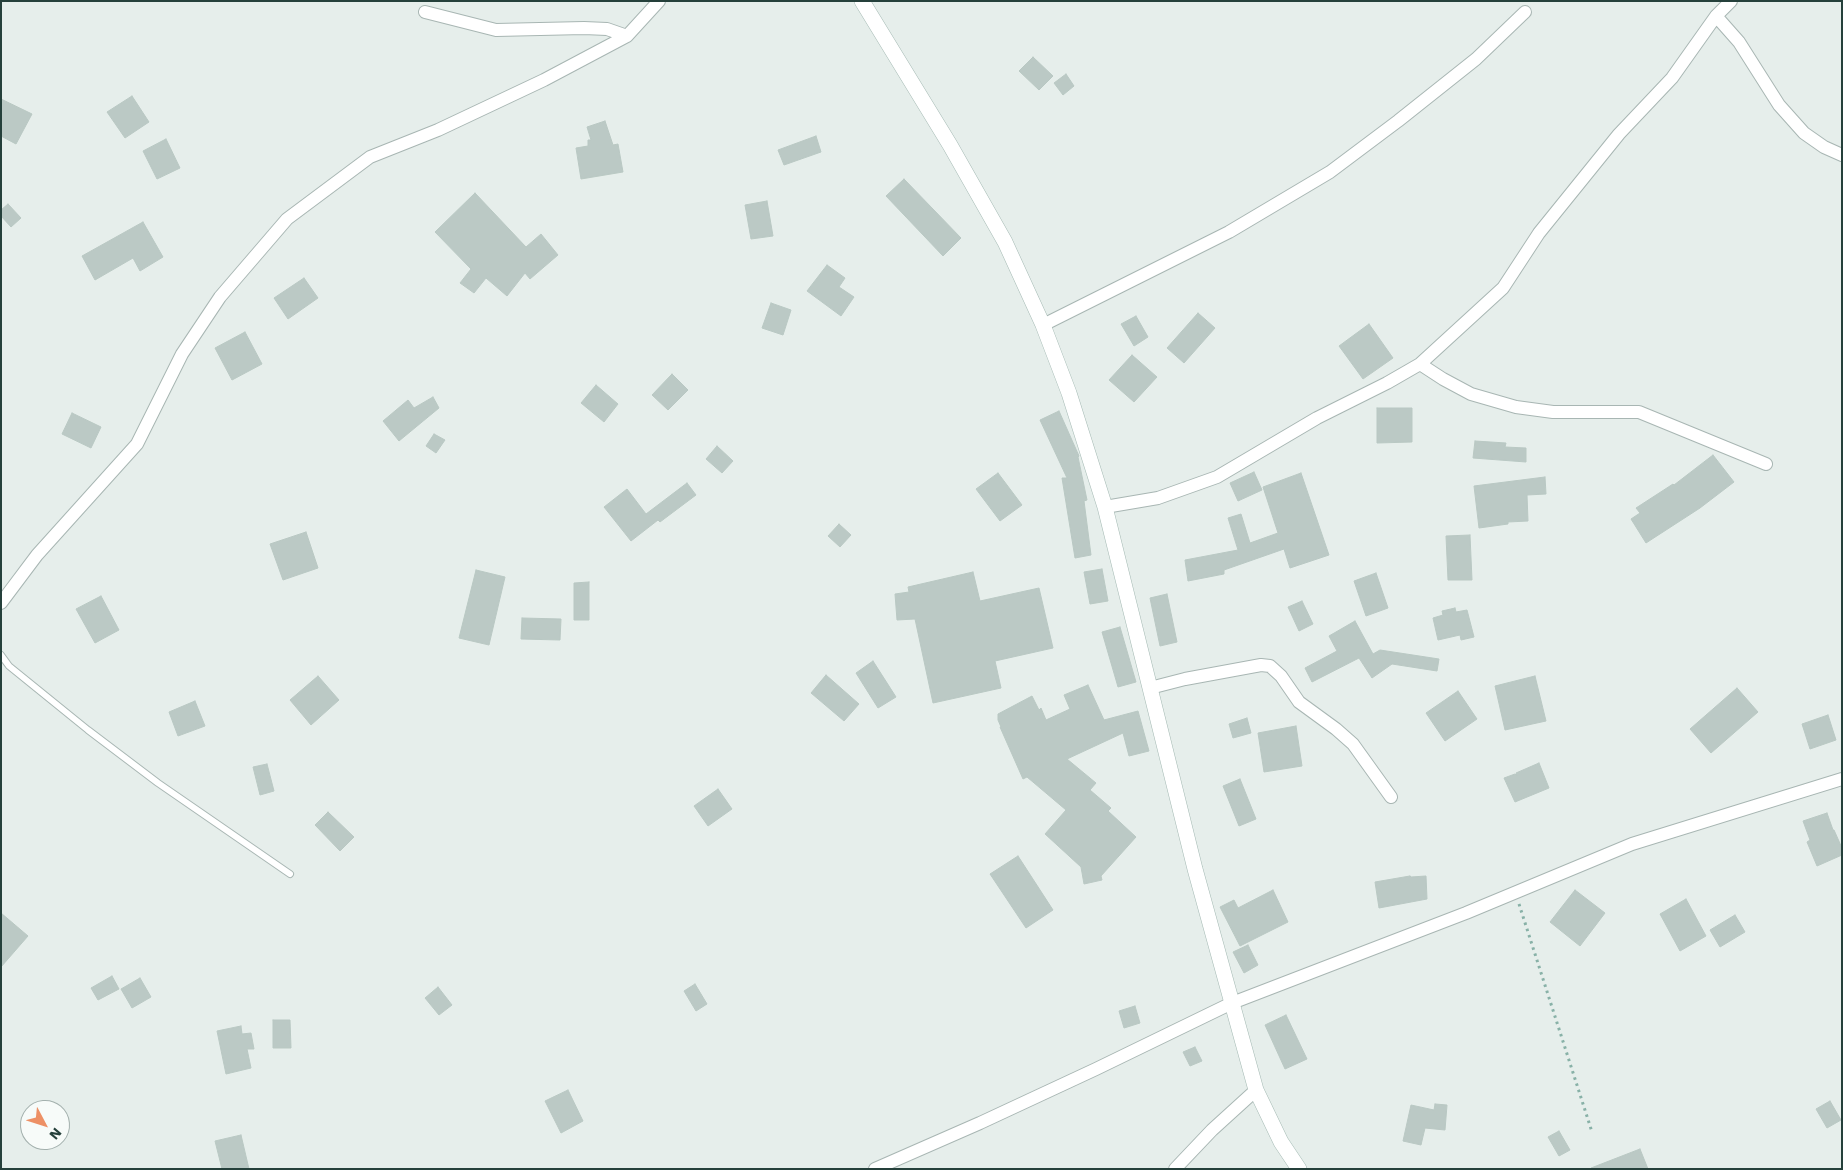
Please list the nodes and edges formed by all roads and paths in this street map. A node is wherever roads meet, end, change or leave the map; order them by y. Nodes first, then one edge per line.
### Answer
1 (659, 1) edge
2 (862, 1) edge
3 (1731, 1) edge
4 (425, 12) dead end
5 (1525, 12) dead end
6 (1716, 16) junction
7 (627, 36) junction
8 (1842, 154) edge
9 (1043, 325) junction
10 (1420, 364) junction
11 (1766, 464) dead end
12 (1105, 507) junction
13 (1, 603) edge
14 (1, 655) edge
15 (1150, 688) junction
16 (1842, 779) edge
17 (1391, 797) dead end
18 (290, 874) dead end
19 (1516, 892) junction
20 (1232, 1002) junction
21 (1256, 1090) junction
22 (1592, 1132) dead end
23 (875, 1169) edge
24 (1174, 1169) edge
25 (1299, 1169) edge

1 - 7 street
2 - 9 main road
3 - 6 street
4 - 7 street
5 - 9 street
6 - 8 street
6 - 10 street
7 - 13 street
9 - 12 main road
10 - 11 street
10 - 12 street
12 - 15 main road
14 - 18 lane
15 - 17 street
15 - 20 main road
16 - 19 street
19 - 20 street
19 - 22 path
20 - 21 main road
20 - 23 street
21 - 24 street
21 - 25 main road

